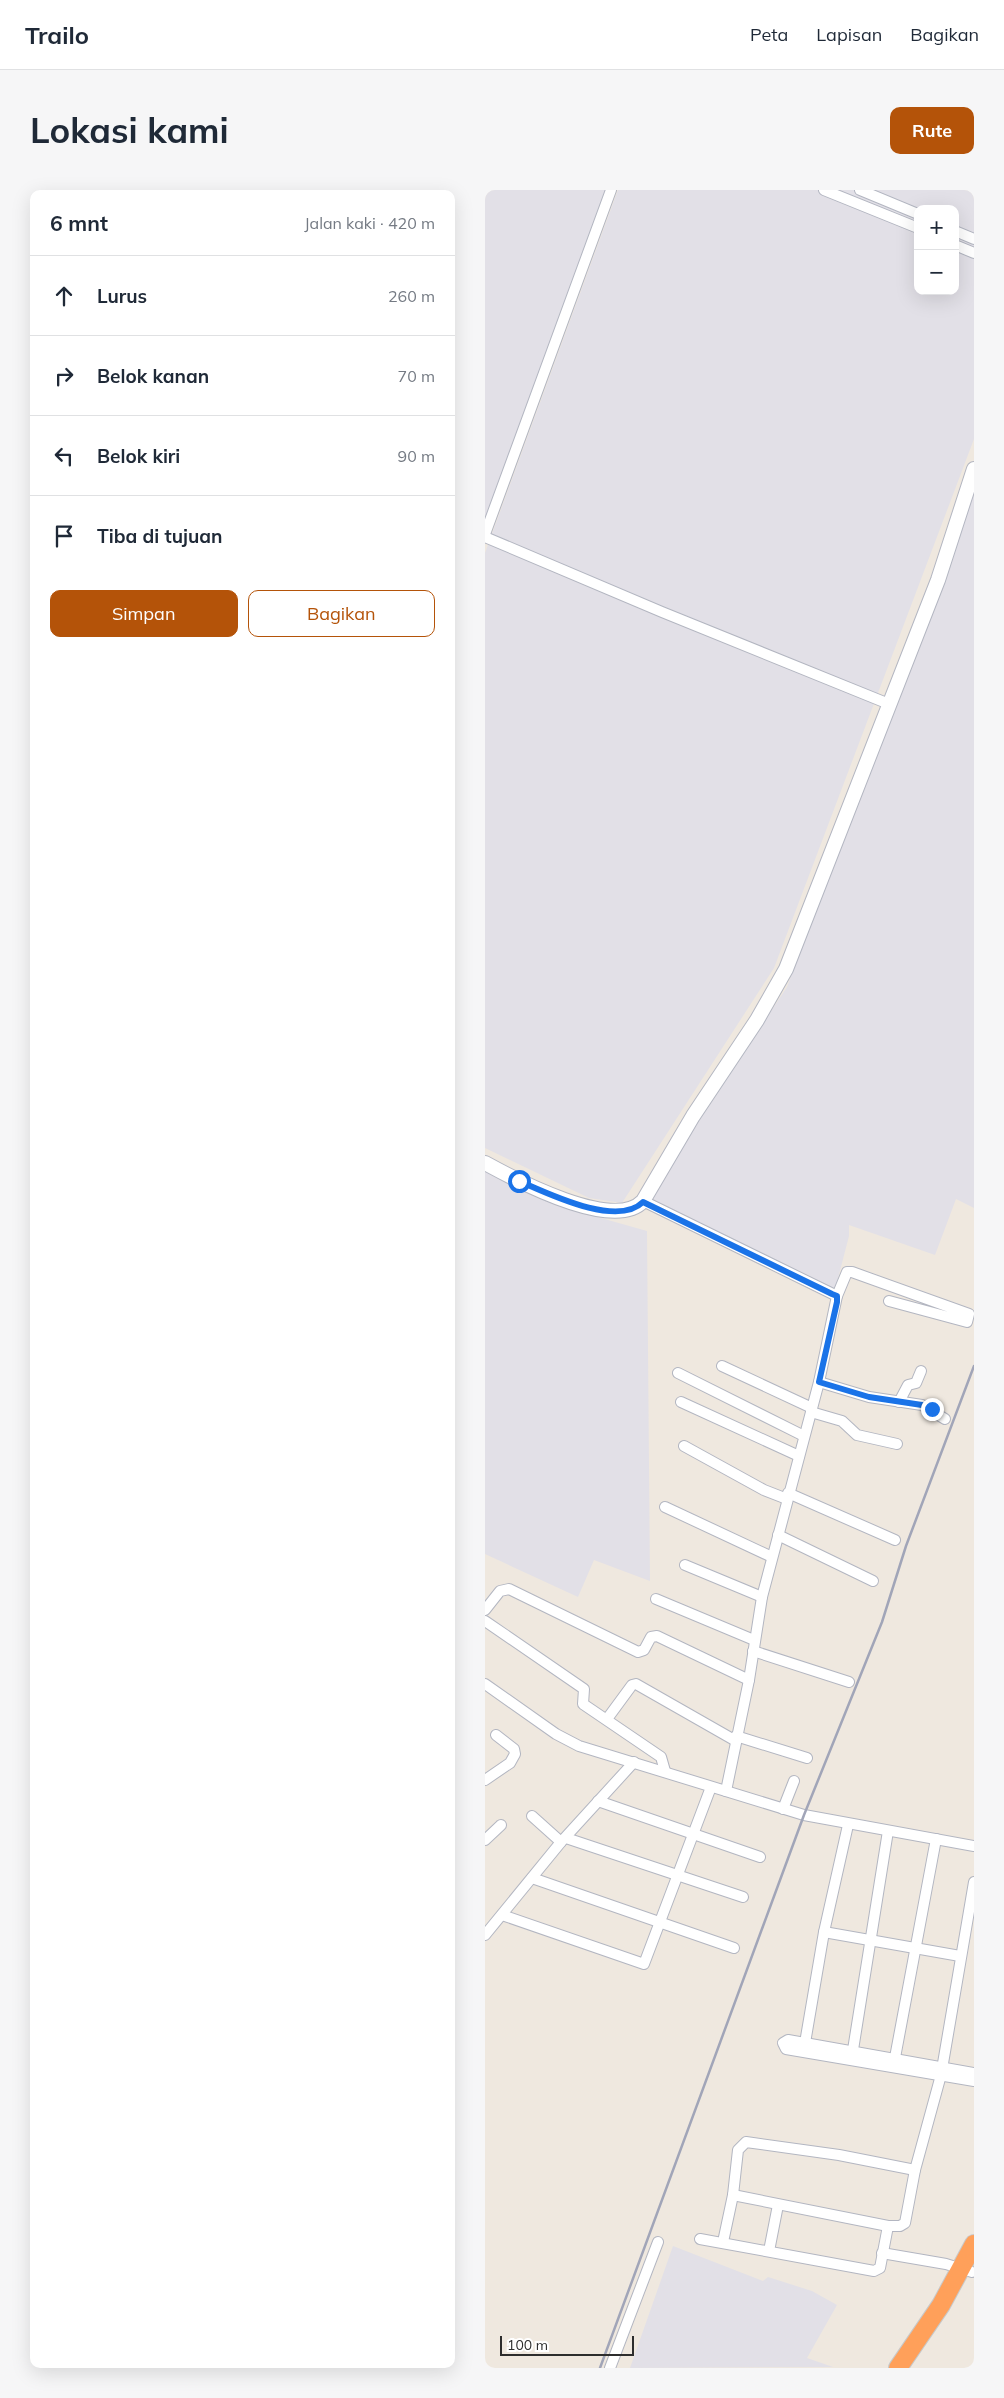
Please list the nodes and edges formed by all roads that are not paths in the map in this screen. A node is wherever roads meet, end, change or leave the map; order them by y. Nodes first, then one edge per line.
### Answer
1 (611, 190) edge
2 (825, 190) edge
3 (860, 190) edge
4 (914, 212) edge
5 (914, 226) edge
6 (959, 233) edge
7 (974, 239) edge
8 (959, 247) edge
9 (974, 253) edge
10 (974, 470) edge
11 (485, 535) edge
12 (889, 704) junction
13 (485, 1163) edge
14 (643, 1202) junction
15 (837, 1296) junction
16 (889, 1301) dead end
17 (722, 1366) dead end
18 (921, 1371) dead end
19 (678, 1373) dead end
20 (819, 1382) junction
21 (681, 1402) dead end
22 (899, 1402) junction
23 (812, 1410) junction
24 (945, 1419) dead end
25 (804, 1436) junction
26 (897, 1444) dead end
27 (684, 1446) dead end
28 (799, 1456) junction
29 (788, 1496) junction
30 (665, 1507) dead end
31 (778, 1534) junction
32 (895, 1540) dead end
33 (772, 1558) junction
34 (685, 1565) dead end
35 (873, 1581) dead end
36 (762, 1597) junction
37 (657, 1600) dead end
38 (485, 1610) edge
39 (485, 1621) edge
40 (753, 1646) junction
41 (749, 1680) junction
42 (849, 1682) dead end
43 (485, 1684) edge
44 (607, 1719) junction
45 (496, 1735) dead end
46 (736, 1738) junction
47 (807, 1758) dead end
48 (634, 1762) junction
49 (665, 1771) junction
50 (485, 1780) edge
51 (794, 1781) dead end
52 (711, 1787) junction
53 (726, 1791) junction
54 (598, 1801) junction
55 (783, 1809) junction
56 (532, 1816) dead end
57 (501, 1824) dead end
58 (848, 1825) junction
59 (888, 1831) junction
60 (694, 1835) junction
61 (936, 1839) junction
62 (485, 1840) edge
63 (563, 1840) junction
64 (974, 1846) edge
65 (760, 1857) dead end
66 (677, 1876) junction
67 (532, 1878) junction
68 (974, 1882) edge
69 (743, 1897) dead end
70 (502, 1915) junction
71 (659, 1921) junction
72 (487, 1930) edge
73 (824, 1932) junction
74 (870, 1940) junction
75 (734, 1948) dead end
76 (916, 1948) junction
77 (960, 1956) junction
78 (805, 2043) junction
79 (852, 2055) junction
80 (895, 2063) junction
81 (942, 2071) junction
82 (974, 2073) edge
83 (974, 2080) edge
84 (915, 2170) junction
85 (733, 2196) junction
86 (778, 2204) junction
87 (888, 2226) junction
88 (700, 2238) dead end
89 (658, 2242) dead end
90 (723, 2242) junction
91 (974, 2244) edge
92 (769, 2251) junction
93 (882, 2253) junction
94 (969, 2269) edge
95 (610, 2368) edge
96 (898, 2368) edge
97 (911, 2368) edge

1 - 11 street
2 - 5 street
3 - 4 street
6 - 7 street
8 - 9 street
10 - 12 street
11 - 12 street
12 - 14 street
13 - 14 street
14 - 15 street
15 - 16 street
15 - 20 street
17 - 23 street
18 - 22 street
19 - 25 street
20 - 22 street
20 - 23 street
21 - 28 street
22 - 24 street
23 - 25 street
23 - 26 street
25 - 28 street
27 - 29 street
28 - 29 street
29 - 31 street
29 - 32 street
30 - 33 street
31 - 33 street
31 - 35 street
33 - 36 street
34 - 36 street
36 - 40 street
37 - 40 street
38 - 41 street
39 - 44 street
40 - 41 street
40 - 42 street
41 - 46 street
43 - 48 street
44 - 46 street
44 - 49 street
45 - 50 street
46 - 47 street
46 - 53 street
48 - 49 street
48 - 54 street
49 - 52 street
51 - 55 street
52 - 53 street
52 - 60 street
53 - 55 street
54 - 60 street
54 - 63 street
55 - 58 street
56 - 63 street
57 - 62 street
58 - 59 street
58 - 73 street
59 - 61 street
59 - 74 street
60 - 65 street
60 - 66 street
61 - 64 street
61 - 76 street
63 - 66 street
63 - 67 street
66 - 69 street
66 - 71 street
67 - 70 street
67 - 71 street
68 - 77 street
70 - 71 street
70 - 72 street
71 - 75 street
73 - 74 street
73 - 78 street
74 - 76 street
74 - 79 street
76 - 77 street
76 - 80 street
77 - 81 street
78 - 79 street
78 - 79 street
79 - 80 street
80 - 81 street
81 - 82 street
81 - 83 street
81 - 84 street
84 - 85 street
84 - 87 street
85 - 86 street
85 - 90 street
86 - 87 street
86 - 92 street
87 - 93 street
88 - 90 street
89 - 95 street
90 - 92 street
91 - 94 highway
92 - 93 street
93 - 94 street
94 - 96 highway
94 - 97 highway

